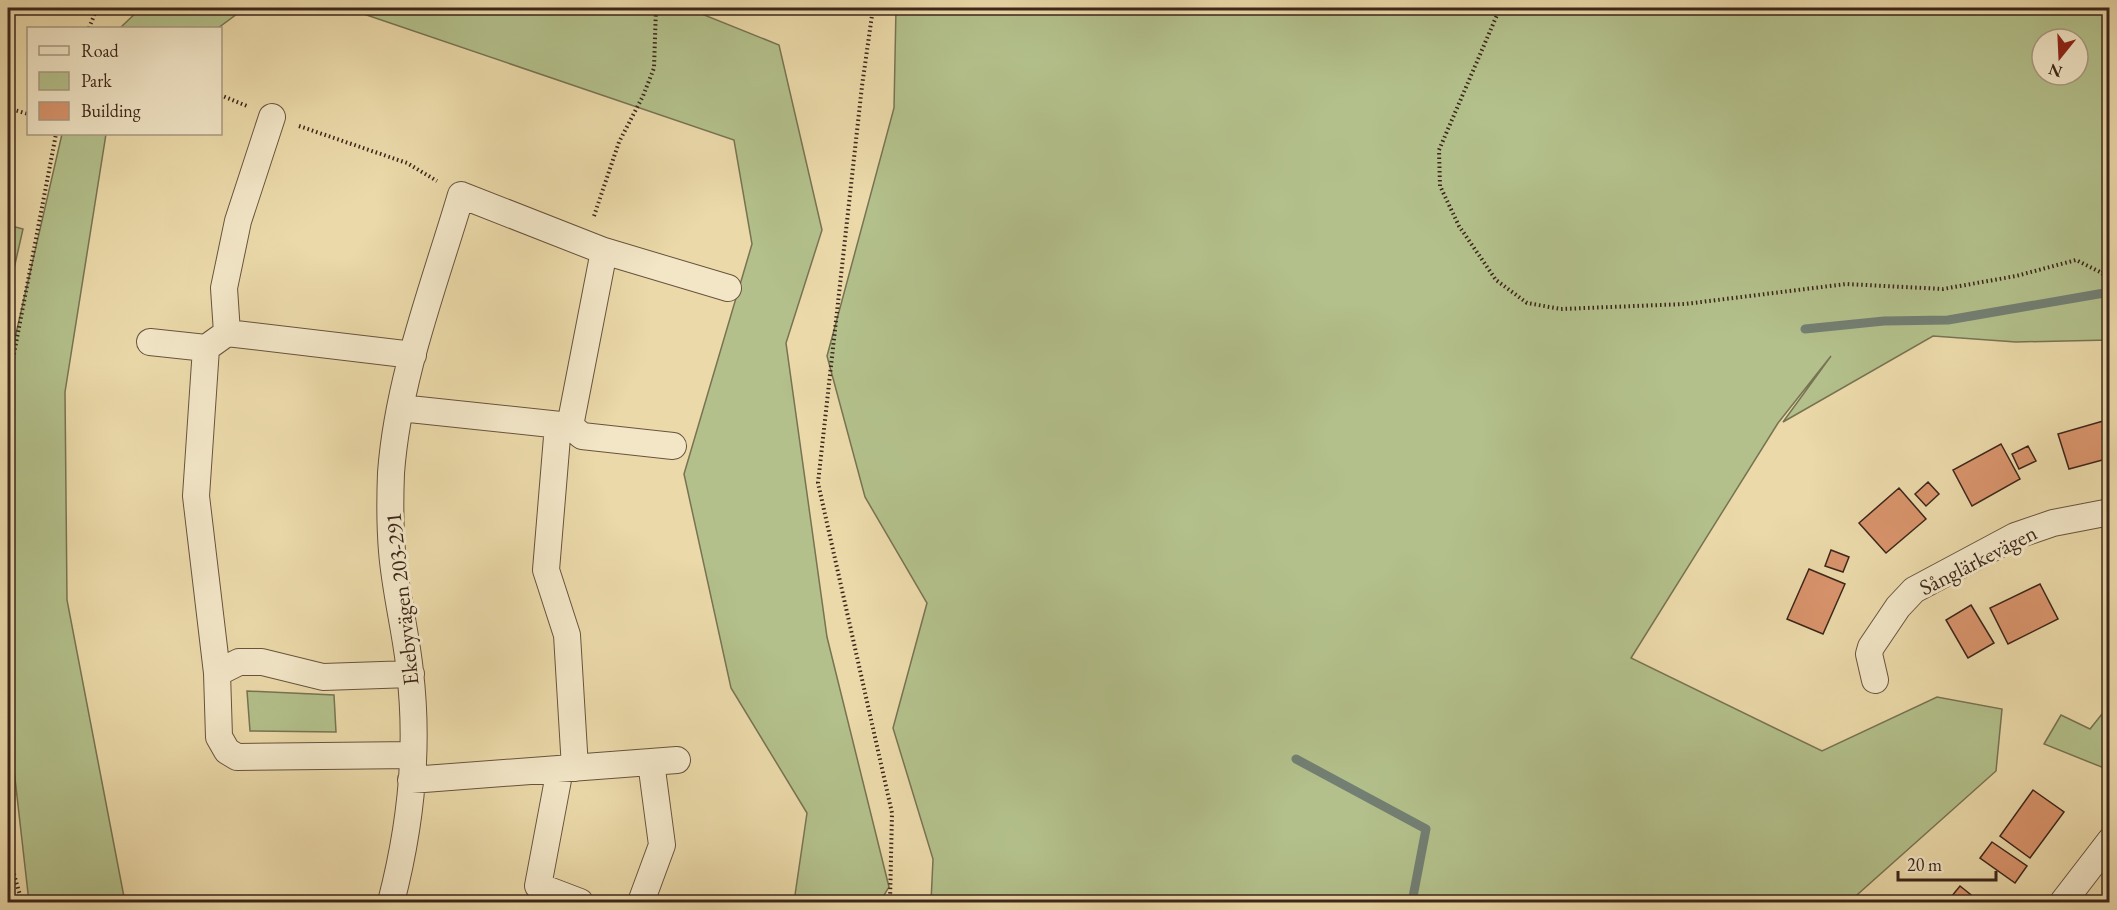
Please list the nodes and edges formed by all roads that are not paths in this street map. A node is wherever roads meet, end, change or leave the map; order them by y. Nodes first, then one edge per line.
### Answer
1 (272, 117) road end
2 (594, 248) junction
3 (728, 288) dead end
4 (217, 340) junction
5 (150, 342) dead end
6 (413, 355) junction
7 (400, 408) junction
8 (564, 425) junction
9 (674, 446) dead end
10 (2109, 512) edge
11 (217, 674) junction
12 (411, 674) junction
13 (1875, 680) dead end
14 (413, 755) junction
15 (677, 760) dead end
16 (651, 762) junction
17 (567, 768) junction
18 (411, 780) junction
19 (2109, 841) edge
20 (390, 903) edge
21 (580, 903) edge
22 (642, 903) edge
23 (2063, 903) edge

1 - 4 street
2 - 3 street
2 - 6 street, Ekebyvägen 203-291
2 - 8 street
4 - 5 street
4 - 6 street
4 - 11 street
6 - 7 street, Ekebyvägen 203-291
7 - 8 street
7 - 12 street, Ekebyvägen 203-291
8 - 9 street
8 - 17 street
10 - 13 street, Sånglärkevägen
11 - 12 street
11 - 14 street
12 - 14 street, Ekebyvägen 203-291
14 - 18 street, Ekebyvägen 203-291
15 - 16 street
16 - 17 street
16 - 22 street
17 - 18 street
17 - 21 street
18 - 20 street, Ekebyvägen 203-291
19 - 23 street

